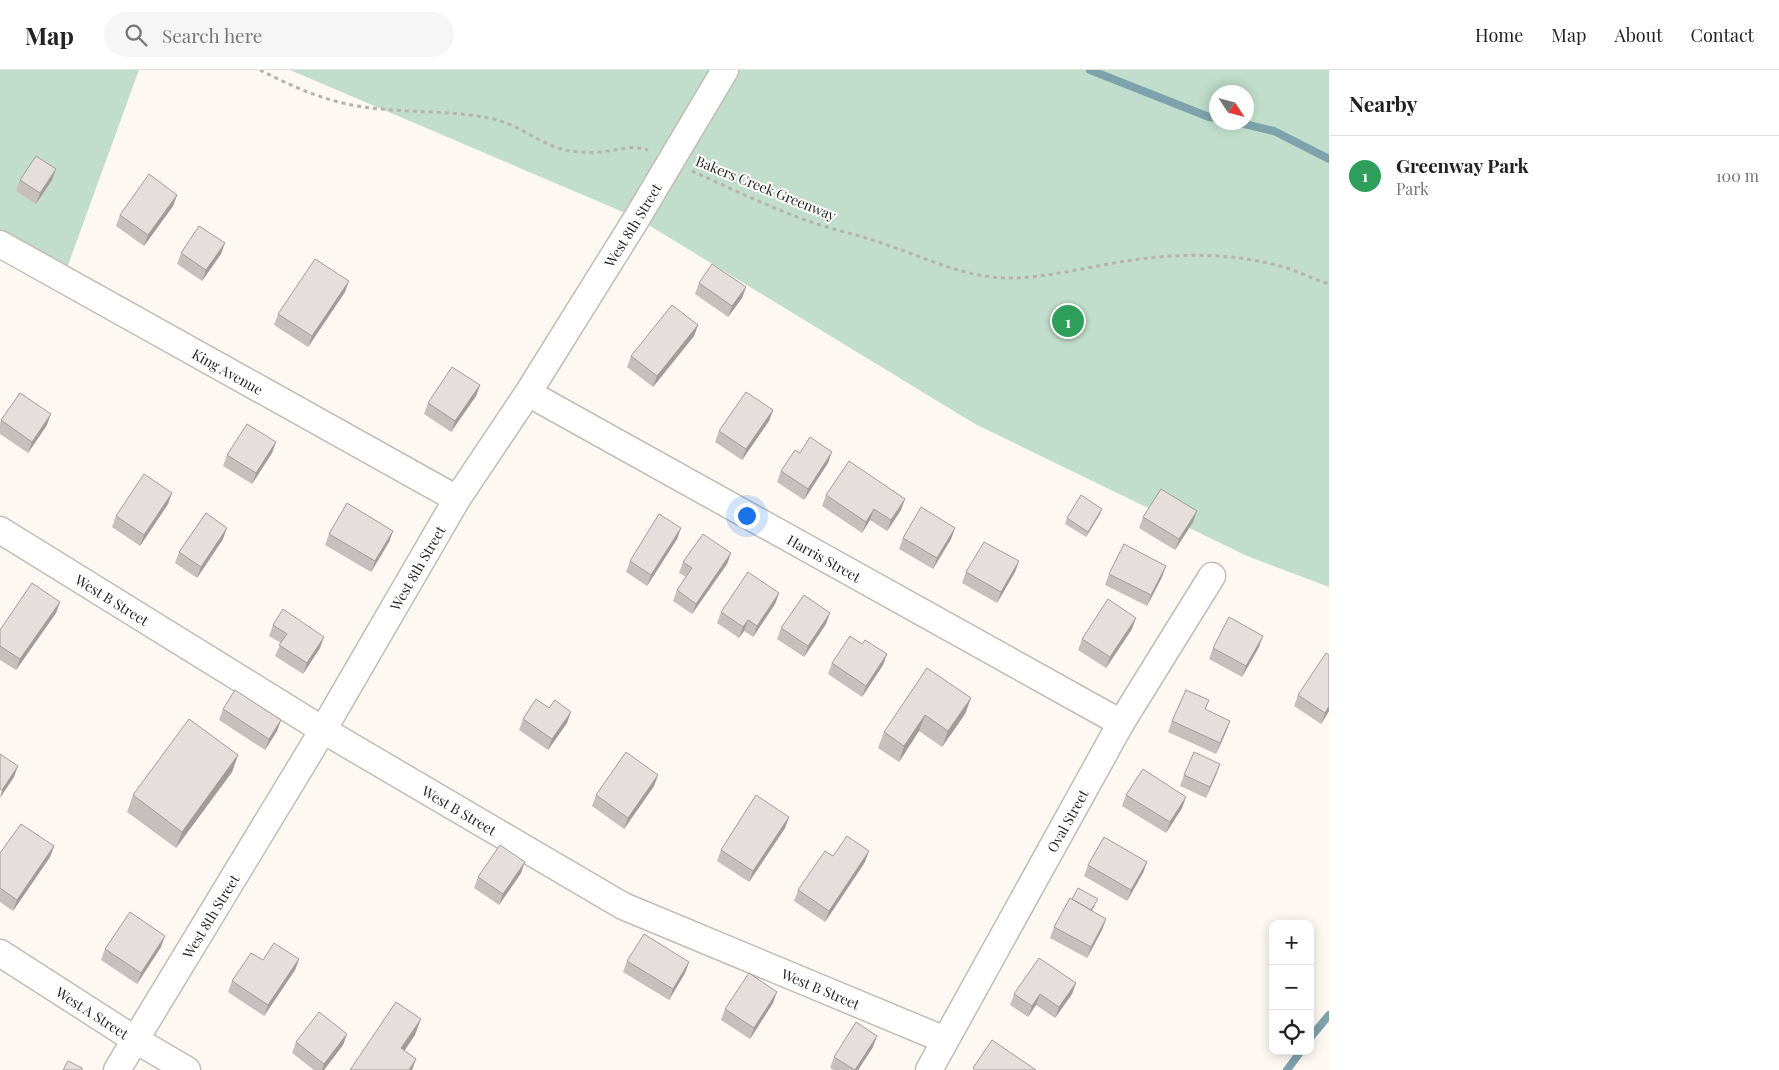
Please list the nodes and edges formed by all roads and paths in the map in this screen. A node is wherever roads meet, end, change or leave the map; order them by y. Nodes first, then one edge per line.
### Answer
1 (260, 70) edge
2 (725, 70) edge
3 (672, 161) junction
4 (0, 244) edge
5 (1329, 284) edge
6 (528, 393) junction
7 (458, 499) junction
8 (0, 530) edge
9 (1212, 576) dead end
10 (1121, 723) junction
11 (323, 730) junction
12 (0, 953) edge
13 (134, 1039) junction
14 (944, 1040) junction
15 (117, 1070) edge
16 (187, 1070) edge
17 (929, 1070) edge

1 - 3 path, Bakers Creek Greenway
2 - 3 street, West 8th Street
3 - 5 path, Bakers Creek Greenway
3 - 6 street, West 8th Street
4 - 7 street, King Avenue
6 - 7 street, West 8th Street
6 - 10 street, Harris Street
7 - 11 street, West 8th Street
8 - 11 street, West B Street
9 - 10 street, Oval Street
10 - 14 street, Oval Street
11 - 13 street, West 8th Street
11 - 14 street, West B Street
12 - 13 street, West A Street
13 - 15 street, West 8th Street
13 - 16 street, West A Street
14 - 17 street, Oval Street

